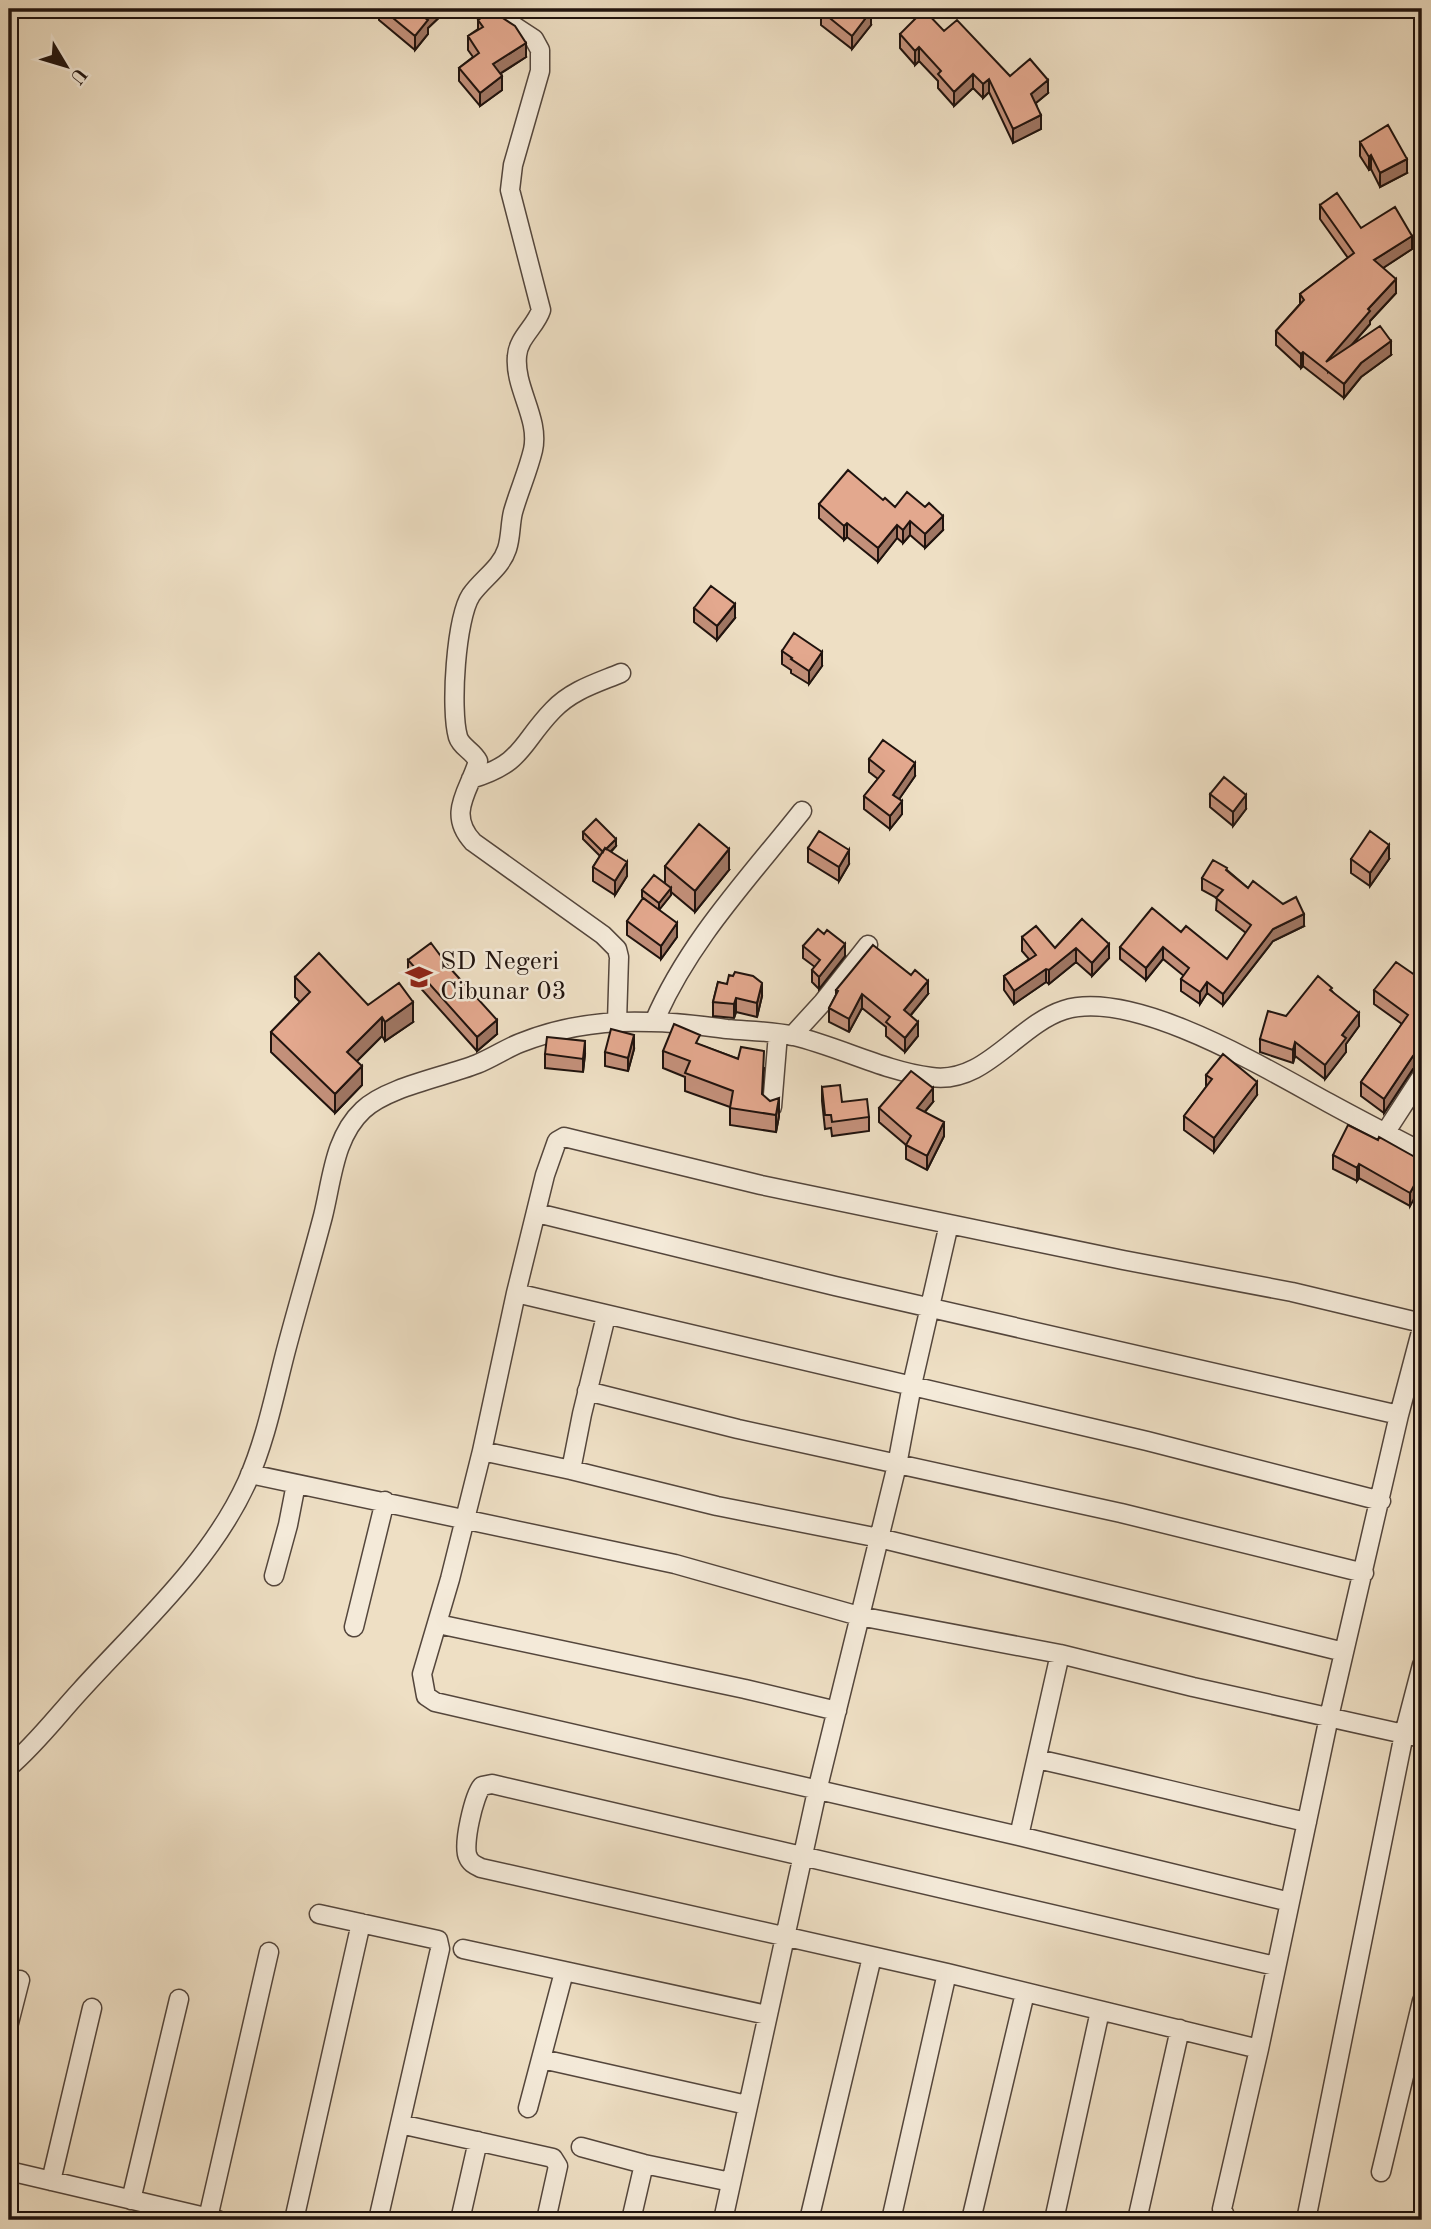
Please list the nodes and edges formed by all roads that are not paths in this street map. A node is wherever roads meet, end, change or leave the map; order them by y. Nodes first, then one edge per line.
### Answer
1 (488, 9) edge
2 (621, 673) dead end
3 (471, 779) junction
4 (802, 811) dead end
5 (868, 945) dead end
6 (617, 1022) junction
7 (654, 1022) junction
8 (785, 1035) junction
9 (1422, 1076) edge
10 (772, 1107) edge
11 (1385, 1133) junction
12 (1422, 1152) edge
13 (537, 1213) junction
14 (949, 1224) junction
15 (516, 1293) junction
16 (930, 1308) junction
17 (606, 1316) junction
18 (1422, 1325) edge
19 (912, 1385) junction
20 (587, 1391) junction
21 (1399, 1416) junction
22 (482, 1451) junction
23 (897, 1465) junction
24 (571, 1470) junction
25 (250, 1474) junction
26 (296, 1483) junction
27 (385, 1501) junction
28 (1381, 1501) junction
29 (463, 1521) junction
30 (879, 1538) junction
31 (1364, 1573) junction
32 (274, 1576) dead end
33 (859, 1616) junction
34 (438, 1624) junction
35 (354, 1627) dead end
36 (1344, 1653) junction
37 (1060, 1654) junction
38 (1422, 1665) edge
39 (837, 1711) junction
40 (1329, 1717) junction
41 (1413, 1736) edge
42 (1037, 1759) junction
43 (9, 1767) edge
44 (817, 1791) junction
45 (1307, 1822) junction
46 (1019, 1836) junction
47 (803, 1858) junction
48 (1290, 1902) junction
49 (319, 1914) dead end
50 (361, 1923) junction
51 (786, 1936) junction
52 (463, 1949) dead end
53 (269, 1952) dead end
54 (872, 1956) junction
55 (1275, 1966) junction
56 (564, 1972) junction
57 (947, 1973) junction
58 (20, 1980) dead end
59 (1025, 1993) junction
60 (179, 1999) dead end
61 (1422, 2001) edge
62 (92, 2008) dead end
63 (1100, 2011) junction
64 (767, 2015) junction
65 (9, 2023) edge
66 (1180, 2029) junction
67 (1259, 2049) junction
68 (542, 2059) junction
69 (747, 2105) junction
70 (528, 2108) dead end
71 (400, 2124) junction
72 (478, 2141) junction
73 (581, 2147) dead end
74 (644, 2164) junction
75 (9, 2171) edge
76 (1381, 2172) dead end
77 (51, 2181) junction
78 (731, 2182) junction
79 (131, 2200) junction
80 (213, 2219) edge
81 (294, 2220) edge
82 (378, 2220) edge
83 (460, 2220) edge
84 (546, 2220) edge
85 (631, 2220) edge
86 (723, 2220) edge
87 (809, 2220) edge
88 (891, 2220) edge
89 (971, 2220) edge
90 (1054, 2220) edge
91 (1137, 2220) edge
92 (1227, 2220) edge
93 (1306, 2220) edge

1 - 3 street
2 - 3 street
3 - 6 street
4 - 7 street
5 - 8 street
6 - 7 street
6 - 25 street
7 - 8 street
8 - 10 street
8 - 11 street
9 - 11 street
11 - 12 street
13 - 14 street
13 - 15 street
13 - 16 street
14 - 16 street
14 - 18 street
15 - 17 street
15 - 22 street
16 - 19 street
16 - 21 street
17 - 19 street
17 - 20 street
18 - 21 street
19 - 23 street
19 - 28 street
20 - 23 street
20 - 24 street
21 - 28 street
22 - 24 street
22 - 29 street
23 - 30 street
23 - 31 street
24 - 30 street
25 - 26 street
25 - 43 street
26 - 27 street
26 - 32 street
27 - 29 street
27 - 35 street
28 - 31 street
29 - 33 street
29 - 34 street
30 - 33 street
30 - 36 street
31 - 36 street
33 - 37 street
33 - 39 street
34 - 39 street
34 - 44 street
36 - 40 street
37 - 40 street
37 - 42 street
38 - 41 street
39 - 44 street
40 - 41 street
40 - 45 street
41 - 93 street
42 - 45 street
42 - 46 street
44 - 46 street
44 - 47 street
45 - 48 street
46 - 48 street
47 - 51 street
47 - 51 street
47 - 55 street
48 - 55 street
49 - 50 street
50 - 71 street
50 - 81 street
51 - 54 street
51 - 64 street
52 - 56 street
53 - 80 street
54 - 57 street
54 - 87 street
55 - 67 street
56 - 64 street
56 - 68 street
57 - 59 street
57 - 88 street
58 - 65 street
59 - 63 street
59 - 89 street
60 - 79 street
61 - 76 street
62 - 77 street
63 - 66 street
63 - 90 street
64 - 69 street
66 - 67 street
66 - 91 street
67 - 92 street
68 - 69 street
68 - 70 street
69 - 78 street
71 - 72 street
71 - 82 street
72 - 83 street
72 - 84 street
73 - 74 street
74 - 78 street
74 - 85 street
75 - 77 street
77 - 79 street
78 - 86 street
79 - 80 street

